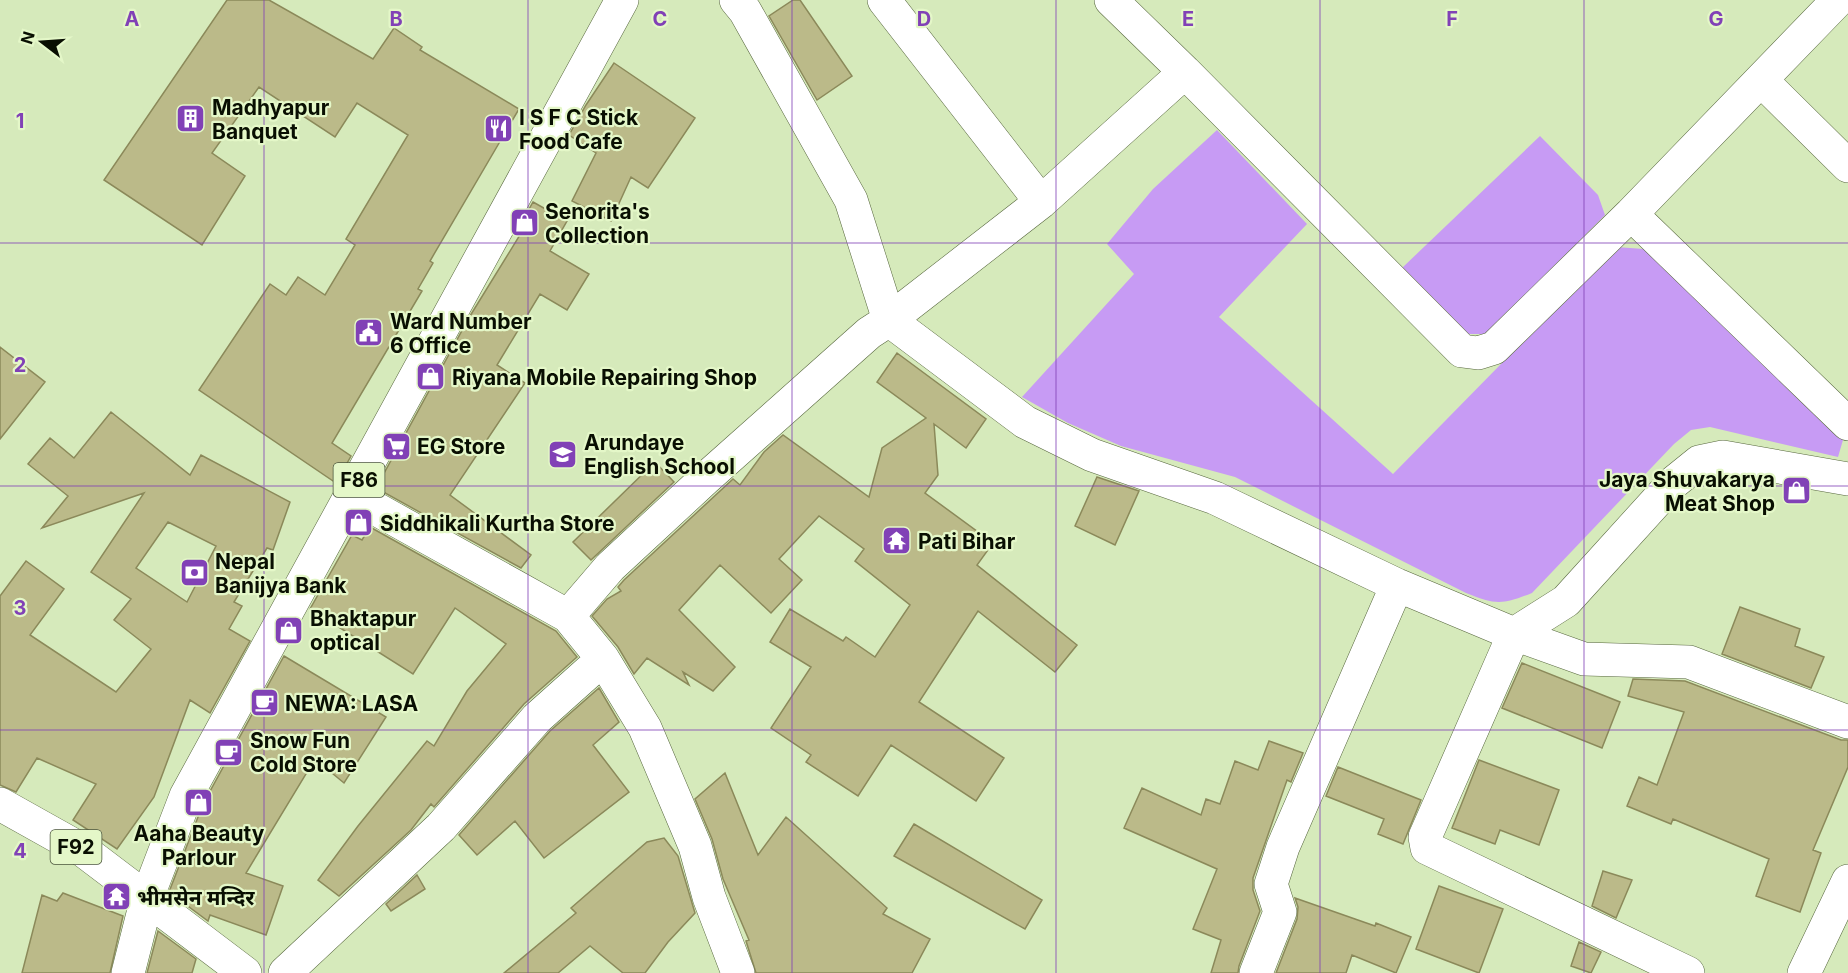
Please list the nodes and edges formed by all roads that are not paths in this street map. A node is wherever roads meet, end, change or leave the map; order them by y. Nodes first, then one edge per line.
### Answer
1 (622, 0) edge
2 (736, 0) edge
3 (884, 0) edge
4 (1110, 0) edge
5 (1838, 0) edge
6 (1185, 72) junction
7 (1761, 80) junction
8 (1848, 166) edge
9 (1041, 202) junction
10 (1631, 214) junction
11 (889, 320) junction
12 (1848, 424) edge
13 (1848, 479) edge
14 (351, 495) junction
15 (1397, 585) junction
16 (568, 616) junction
17 (1514, 634) junction
18 (603, 659) junction
19 (1848, 722) edge
20 (0, 804) edge
21 (1848, 881) edge
22 (147, 898) junction
23 (128, 973) edge
24 (245, 973) edge
25 (285, 973) edge
26 (738, 973) edge
27 (1257, 973) edge
28 (1688, 973) edge
29 (1804, 973) edge

1 - 14 street, F86
2 - 11 street
3 - 9 street
4 - 6 street
5 - 7 street
6 - 9 street
6 - 10 street
7 - 8 street
7 - 10 street
9 - 11 street
10 - 12 street
11 - 15 street
11 - 16 street
13 - 17 street
14 - 16 street
14 - 22 street, F86
15 - 17 street
15 - 27 street
16 - 18 street
17 - 19 street
17 - 28 street
18 - 25 street
18 - 26 street
20 - 22 street, F92
21 - 29 street
22 - 23 street, F86
22 - 24 street, F92

